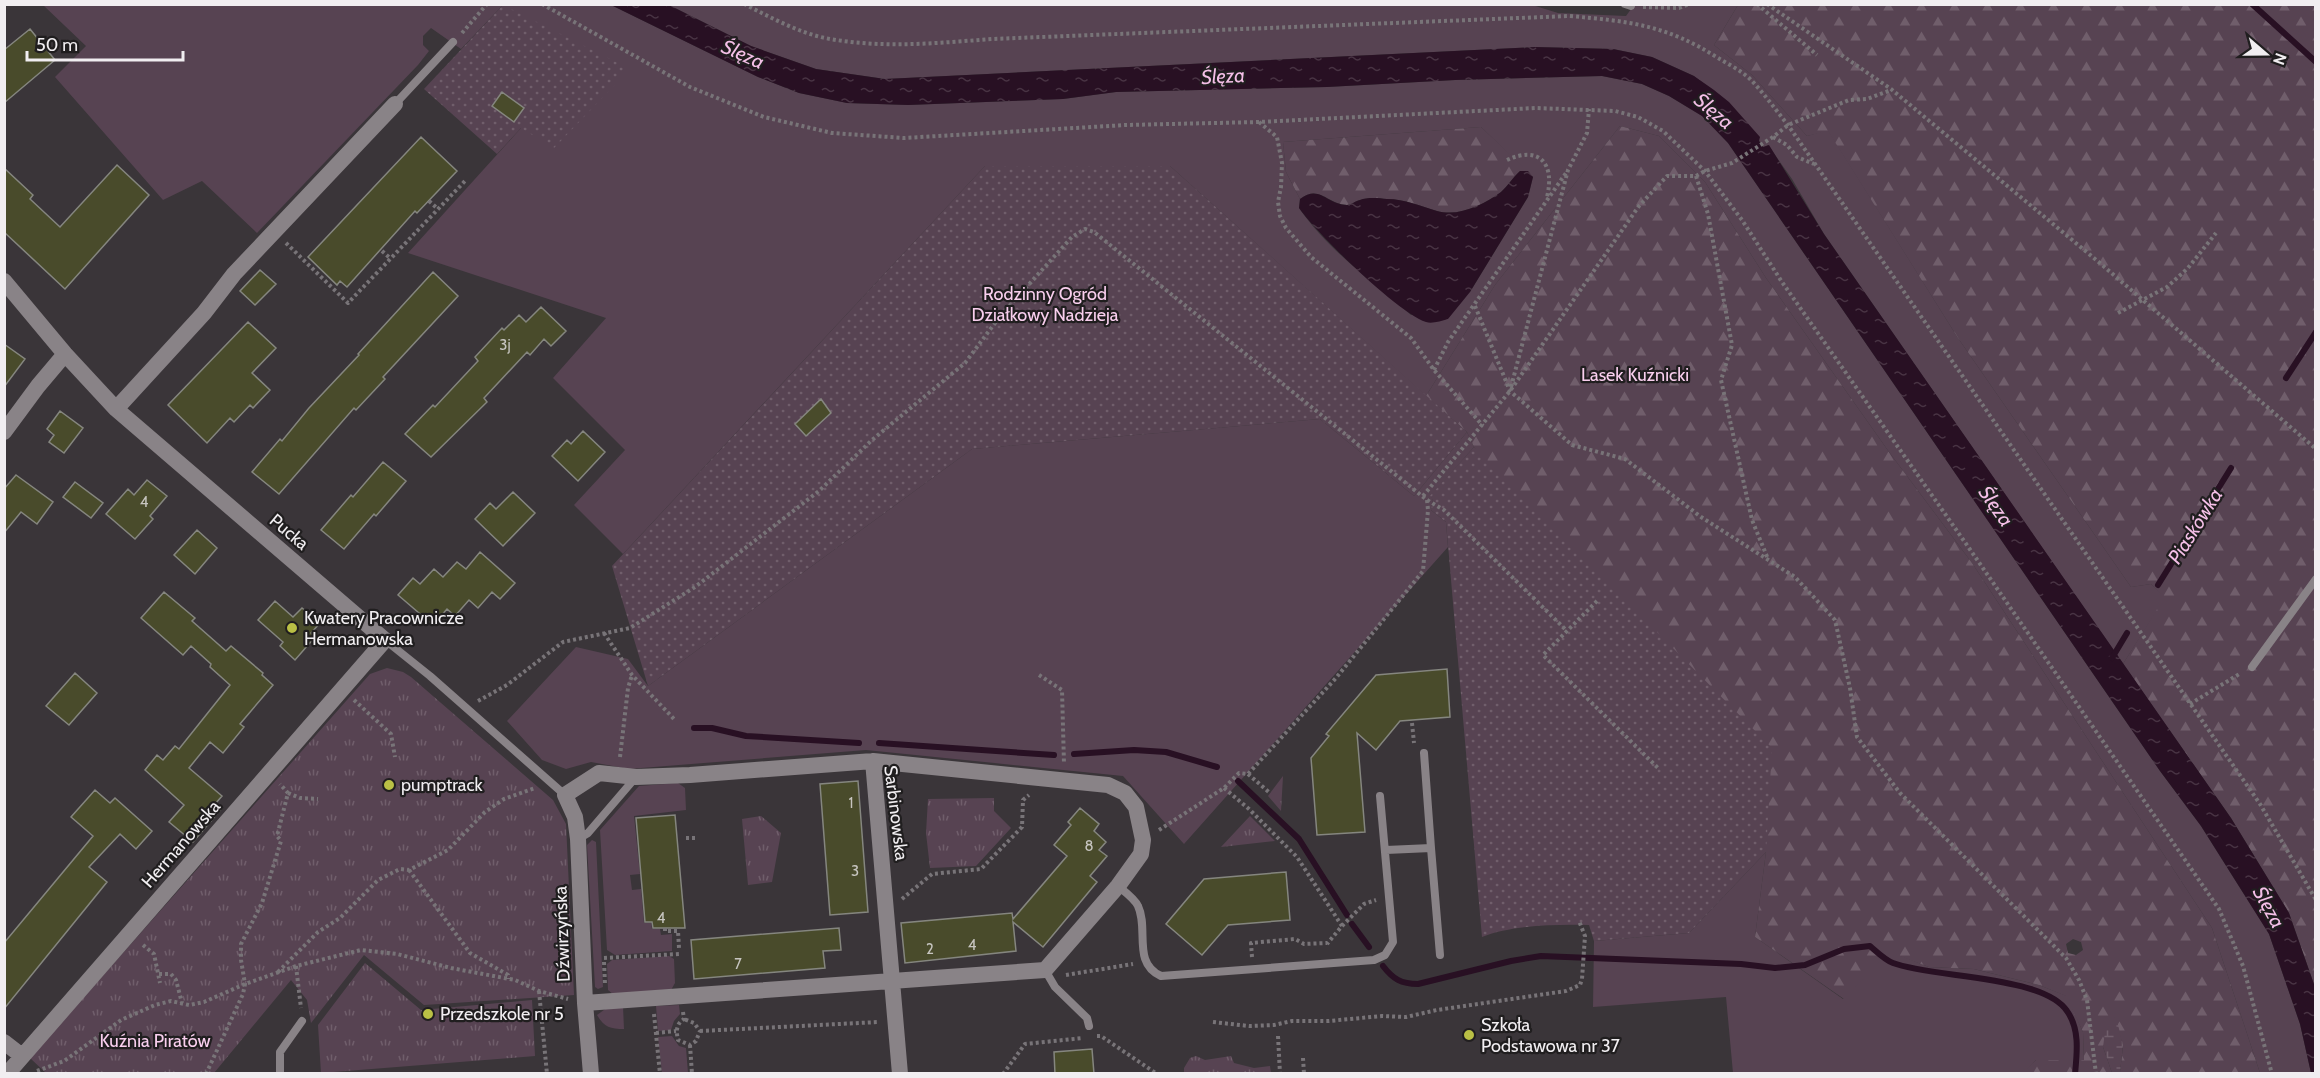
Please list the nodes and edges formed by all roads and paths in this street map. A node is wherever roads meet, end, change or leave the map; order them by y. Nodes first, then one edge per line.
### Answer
1 (488, 4) edge
2 (542, 4) edge
3 (744, 4) edge
4 (1689, 4) edge
5 (1757, 4) edge
6 (1767, 4) edge
7 (1628, 5) edge
8 (453, 42) joint
9 (1817, 55) dead end
10 (1892, 89) junction
11 (395, 104) joint
12 (1589, 109) junction
13 (1259, 122) junction
14 (1788, 124) junction
15 (1773, 137) junction
16 (1507, 160) dead end
17 (1816, 165) junction
18 (1568, 170) junction
19 (1705, 171) junction
20 (1696, 176) junction
21 (465, 181) dead end
22 (429, 201) dead end
23 (1546, 201) junction
24 (438, 209) junction
25 (274, 232) junction
26 (2216, 233) dead end
27 (382, 250) dead end
28 (390, 258) junction
29 (4, 281) edge
30 (2142, 301) junction
31 (1475, 306) junction
32 (2118, 313) dead end
33 (65, 354) junction
34 (1434, 370) junction
35 (1510, 391) junction
36 (116, 409) junction
37 (1483, 426) junction
38 (4, 432) edge
39 (2316, 449) edge
40 (1425, 498) junction
41 (1769, 560) junction
42 (2316, 579) edge
43 (1597, 601) dead end
44 (1567, 631) junction
45 (604, 633) junction
46 (385, 640) junction
47 (2252, 667) joint
48 (632, 675) junction
49 (1039, 675) dead end
50 (342, 690) junction
51 (2190, 704) junction
52 (469, 710) junction
53 (675, 720) dead end
54 (1412, 723) dead end
55 (1414, 743) dead end
56 (1424, 753) dead end
57 (395, 757) dead end
58 (873, 761) junction
59 (1658, 768) dead end
60 (268, 774) junction
61 (1248, 774) junction
62 (618, 775) junction
63 (636, 777) junction
64 (546, 778) junction
65 (1040, 778) junction
66 (1063, 780) junction
67 (1224, 788) junction
68 (1270, 793) dead end
69 (288, 794) junction
70 (565, 795) junction
71 (1380, 796) dead end
72 (318, 799) dead end
73 (686, 838) dead end
74 (696, 838) dead end
75 (578, 839) junction
76 (1143, 840) junction
77 (1431, 848) junction
78 (1386, 850) junction
79 (409, 870) junction
80 (1118, 886) junction
81 (1378, 900) dead end
82 (2316, 900) edge
83 (887, 907) junction
84 (1579, 921) dead end
85 (1342, 926) junction
86 (665, 928) dead end
87 (129, 933) junction
88 (1327, 943) junction
89 (679, 948) dead end
90 (679, 954) dead end
91 (1440, 956) dead end
92 (604, 958) dead end
93 (1242, 960) dead end
94 (1146, 962) junction
95 (1328, 964) junction
96 (296, 966) junction
97 (278, 972) junction
98 (1047, 973) junction
99 (159, 974) junction
100 (508, 979) junction
101 (892, 981) junction
102 (160, 983) dead end
103 (244, 984) junction
104 (539, 991) junction
105 (682, 996) junction
106 (653, 998) junction
107 (182, 1003) junction
108 (585, 1003) junction
109 (684, 1019) junction
110 (302, 1021) joint
111 (896, 1021) junction
112 (1213, 1022) dead end
113 (1089, 1026) dead end
114 (676, 1031) junction
115 (700, 1031) junction
116 (656, 1033) junction
117 (1278, 1036) dead end
118 (4, 1042) edge
119 (690, 1045) junction
120 (22, 1056) junction
121 (1303, 1058) dead end
122 (37, 1071) dead end
123 (7, 1074) edge
124 (206, 1074) edge
125 (280, 1074) edge
126 (547, 1074) edge
127 (591, 1074) edge
128 (660, 1074) edge
129 (692, 1074) edge
130 (900, 1074) edge
131 (1003, 1074) edge
132 (1157, 1074) edge
133 (1280, 1074) edge
134 (1304, 1074) edge
135 (2096, 1074) edge
136 (2272, 1074) edge

1 - 8 path
2 - 13 path
3 - 14 path
4 - 7 path
5 - 9 path
6 - 10 path
8 - 11 lane
10 - 14 path
10 - 30 path
11 - 25 street
12 - 13 path
12 - 18 path
12 - 19 path
13 - 34 path
14 - 15 path
14 - 17 path
15 - 17 path
15 - 19 path
16 - 23 path
17 - 51 path
18 - 23 path
18 - 35 path
19 - 20 path
19 - 136 path
20 - 35 path
20 - 41 path
21 - 24 path
22 - 24 path
23 - 31 path
24 - 28 path
25 - 28 path
25 - 36 street
26 - 30 path
27 - 28 path
29 - 33 street, Pucka
30 - 32 path
30 - 39 path
31 - 34 path
31 - 35 path
33 - 36 street, Pucka
33 - 38 street
34 - 37 path
35 - 37 path
35 - 41 path
36 - 46 street, Pucka
37 - 40 path
40 - 44 path
40 - 45 path
40 - 61 path
41 - 135 path
42 - 47 lane
43 - 44 path
44 - 59 path
45 - 48 path
45 - 52 path
46 - 50 street, Hermanowska
46 - 52 lane, Pucka
47 - 51 path
48 - 53 path
48 - 62 path
49 - 66 path
50 - 57 path
50 - 60 street, Hermanowska
51 - 82 path
52 - 64 lane, Pucka
54 - 55 path
56 - 77 lane
58 - 63 street, Sarbinowska
58 - 65 street
58 - 83 street, Sarbinowska
60 - 69 path
60 - 87 street, Hermanowska
61 - 67 path
61 - 68 path
62 - 63 street, Sarbinowska
62 - 70 street, Sarbinowska
63 - 75 lane
64 - 70 lane, Pucka
64 - 79 path
65 - 66 street
65 - 83 path
66 - 76 street
67 - 76 path
67 - 85 path
69 - 72 path
69 - 103 path
70 - 75 street, Dźwirzyńska
71 - 78 lane
73 - 74 path
75 - 108 street, Dźwirzyńska
76 - 80 street
77 - 78 lane
77 - 91 lane
78 - 95 lane
79 - 97 path
79 - 100 path
80 - 94 lane
80 - 98 street
81 - 85 path
83 - 101 street, Sarbinowska
84 - 112 path
85 - 88 path
86 - 89 path
87 - 99 path
87 - 120 street, Hermanowska
88 - 93 path
88 - 95 path
90 - 92 path
94 - 95 lane
94 - 98 path
96 - 97 path
96 - 100 path
96 - 110 path
97 - 103 path
98 - 101 street
98 - 113 lane
99 - 102 path
99 - 107 path
100 - 104 path
101 - 105 street
101 - 111 street, Sarbinowska
103 - 107 path
103 - 124 path
104 - 108 path
104 - 126 path
105 - 106 street
105 - 109 path
106 - 108 street
106 - 116 path
107 - 122 path
108 - 127 street, Dźwirzyńska
109 - 114 path
109 - 115 path
110 - 125 lane
111 - 115 path
111 - 130 street, Sarbinowska
114 - 116 path
114 - 119 path
115 - 119 path
116 - 128 path
117 - 133 path
118 - 120 street
119 - 129 path
120 - 123 street, Hermanowska
121 - 134 path
131 - 132 path

